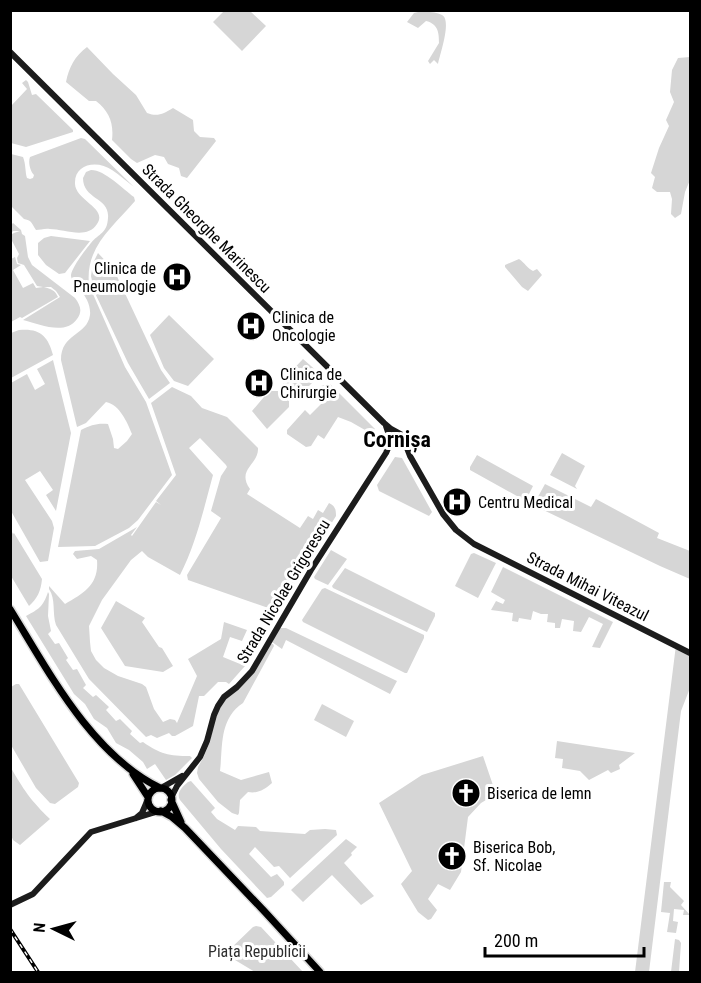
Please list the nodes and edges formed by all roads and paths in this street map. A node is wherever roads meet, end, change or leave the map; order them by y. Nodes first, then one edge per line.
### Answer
1 (10, 52) edge
2 (384, 423) junction
3 (398, 432) junction
4 (404, 440) junction
5 (394, 442) junction
6 (410, 456) junction
7 (10, 609) edge
8 (690, 652) edge
9 (130, 770) junction
10 (188, 773) junction
11 (160, 788) junction
12 (148, 798) junction
13 (171, 799) junction
14 (160, 811) junction
15 (136, 819) junction
16 (185, 828) junction
17 (10, 905) edge
18 (320, 972) edge

1 - 2 main road, Strada Gheorghe Marinescu
2 - 3 main road, Strada Gheorghe Marinescu
2 - 5 main road, Strada Gheorghe Marinescu
3 - 4 main road
3 - 5 main road
4 - 5 main road
4 - 6 main road
5 - 6 main road
5 - 10 main road, Strada Nicolae Grigorescu
6 - 8 main road, Strada Mihai Viteazul
7 - 9 main road
9 - 11 main road
9 - 12 main road
10 - 11 main road, Strada Nicolae Grigorescu
10 - 13 main road, Strada Nicolae Grigorescu
11 - 12 main road
11 - 13 main road
12 - 14 main road
12 - 15 main road
13 - 14 main road
13 - 16 main road
14 - 15 main road
14 - 16 main road
15 - 17 main road
16 - 18 main road

